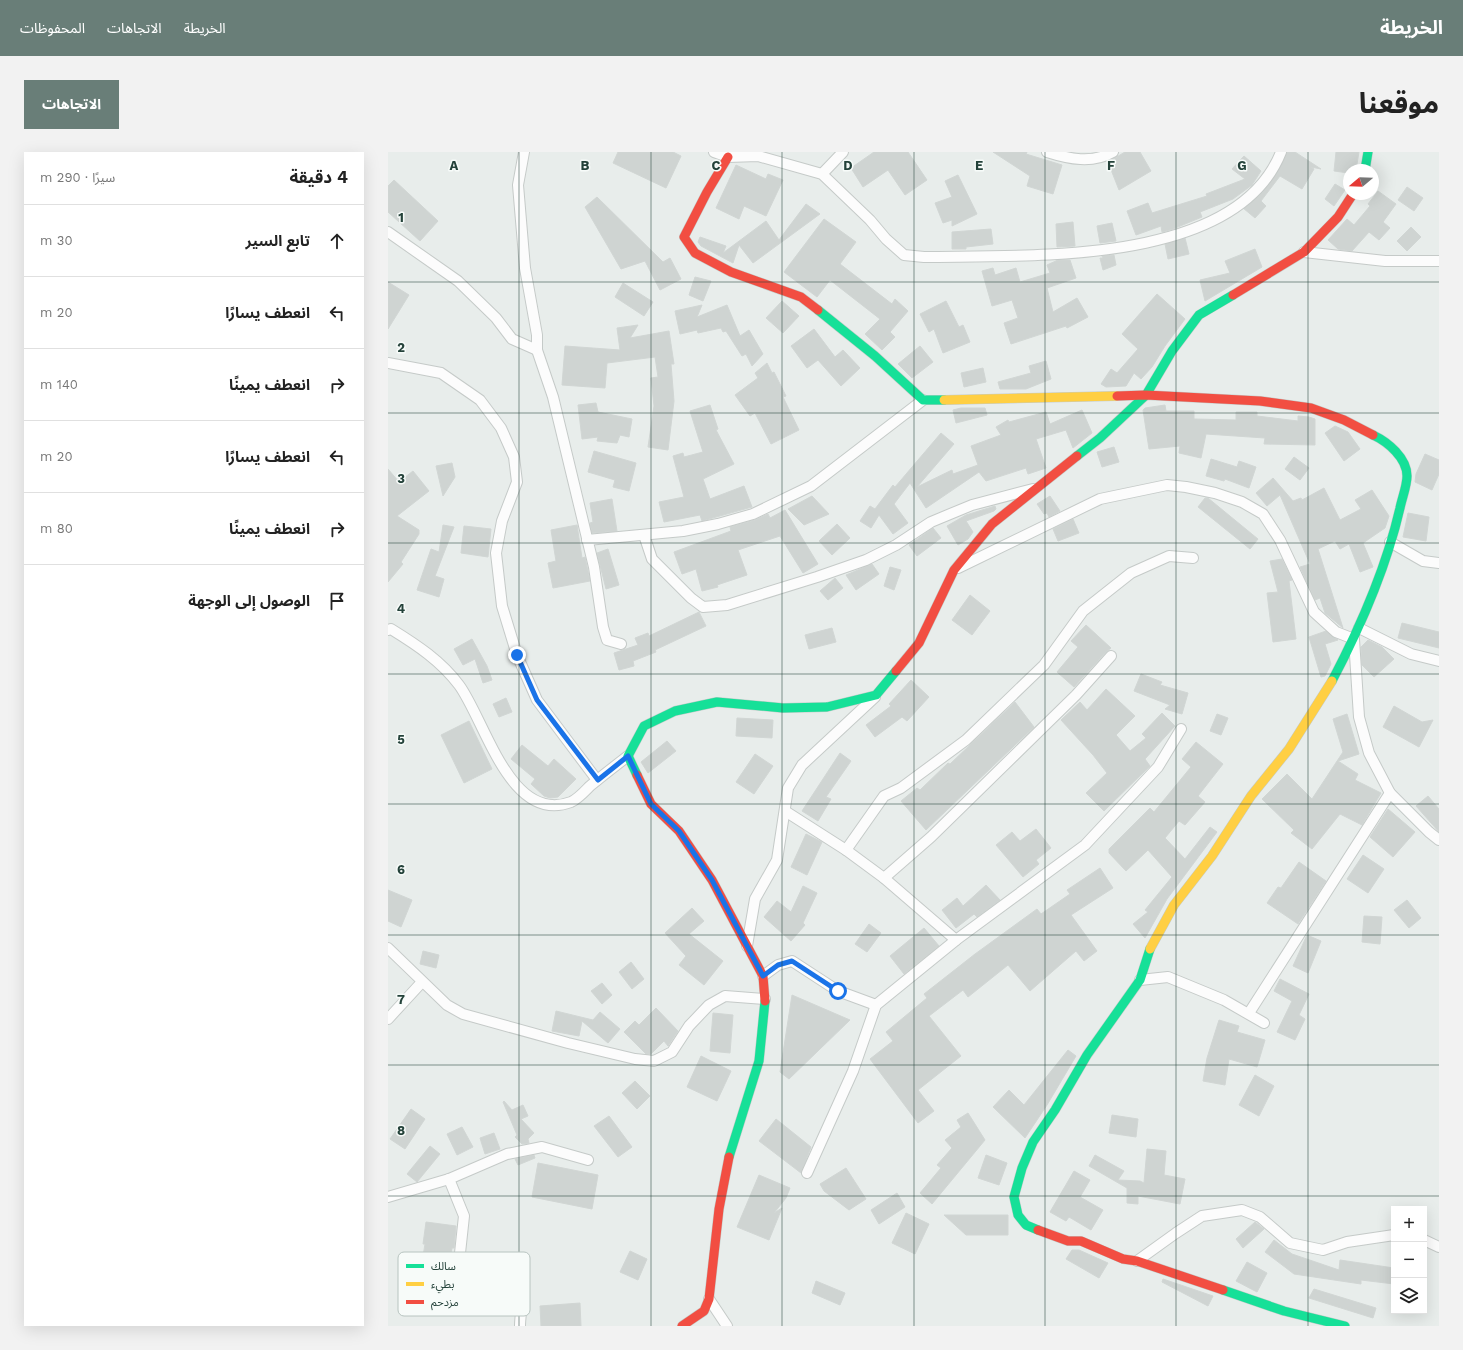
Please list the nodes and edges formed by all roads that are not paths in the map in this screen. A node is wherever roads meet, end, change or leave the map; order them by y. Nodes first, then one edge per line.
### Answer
1 (524, 152) edge
2 (714, 152) edge
3 (843, 152) edge
4 (1047, 152) edge
5 (1113, 152) edge
6 (1281, 152) edge
7 (1368, 152) edge
8 (759, 154) edge
9 (728, 157) junction
10 (1366, 164) edge
11 (822, 174) junction
12 (1349, 200) edge
13 (388, 232) edge
14 (1304, 252) junction
15 (1439, 261) edge
16 (537, 350) junction
17 (388, 363) edge
18 (1146, 395) junction
19 (923, 400) junction
20 (1037, 488) junction
21 (644, 535) junction
22 (587, 540) junction
23 (1390, 542) junction
24 (1193, 558) dead end
25 (1439, 563) edge
26 (954, 570) junction
27 (1359, 628) junction
28 (388, 630) edge
29 (1354, 638) junction
30 (621, 644) dead end
31 (1111, 656) dead end
32 (1439, 661) edge
33 (876, 695) junction
34 (1181, 729) dead end
35 (628, 756) junction
36 (598, 780) junction
37 (1390, 793) junction
38 (785, 811) junction
39 (1439, 840) edge
40 (846, 850) junction
41 (884, 878) junction
42 (956, 940) junction
43 (747, 946) junction
44 (388, 948) edge
45 (763, 976) junction
46 (1140, 980) junction
47 (422, 982) junction
48 (765, 999) junction
49 (876, 1005) junction
50 (1249, 1013) junction
51 (388, 1019) edge
52 (1264, 1024) dead end
53 (588, 1160) dead end
54 (807, 1173) dead end
55 (450, 1179) junction
56 (388, 1197) edge
57 (1391, 1235) edge
58 (1427, 1241) edge
59 (1439, 1247) edge
60 (460, 1252) edge
61 (1137, 1261) junction
62 (709, 1299) junction
63 (520, 1316) edge
64 (520, 1326) edge
65 (682, 1326) edge
66 (727, 1326) edge
67 (1345, 1326) edge

1 - 16 street
2 - 9 street
3 - 11 street
4 - 5 street
6 - 11 street
7 - 10 street
8 - 9 street
8 - 11 street
9 - 19 street
12 - 14 street
13 - 16 street
14 - 15 street
14 - 18 street
16 - 22 street
17 - 36 street
18 - 19 street
18 - 20 street
18 - 23 street
19 - 21 street
20 - 21 street
20 - 26 street
21 - 22 street
22 - 30 street
23 - 25 street
23 - 27 street
24 - 40 street
26 - 29 street
26 - 33 street
27 - 29 street
27 - 32 street
28 - 36 street
29 - 37 street
29 - 46 street
31 - 41 street
33 - 35 street
33 - 38 street
34 - 42 street
35 - 36 street
35 - 43 street
37 - 39 street
37 - 50 street
38 - 40 street
38 - 43 street
40 - 41 street
41 - 42 street
42 - 49 street
43 - 45 street
44 - 47 street
45 - 48 street
45 - 49 street
46 - 50 street
46 - 61 street
47 - 48 street
47 - 51 street
48 - 62 street
49 - 54 street
50 - 52 street
53 - 55 street
55 - 56 street
55 - 60 street
57 - 61 street
58 - 59 street
61 - 67 street
62 - 65 street
62 - 66 street
63 - 64 street

